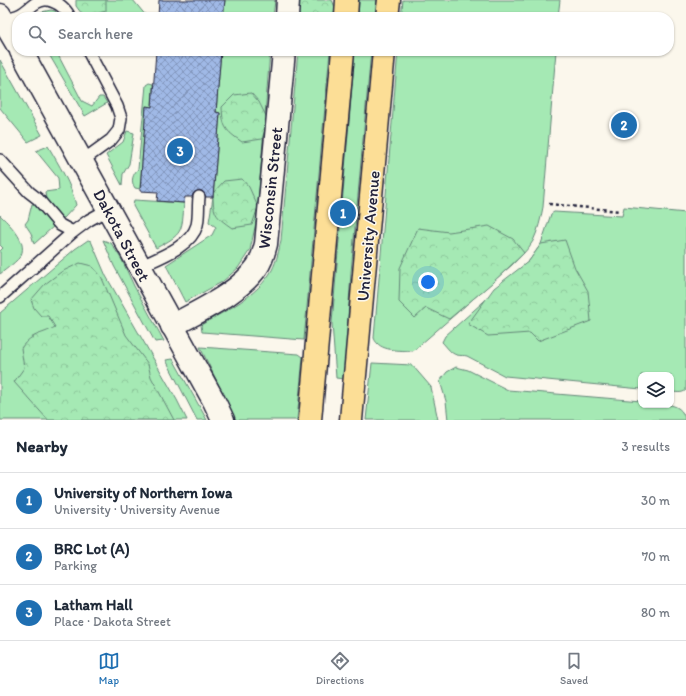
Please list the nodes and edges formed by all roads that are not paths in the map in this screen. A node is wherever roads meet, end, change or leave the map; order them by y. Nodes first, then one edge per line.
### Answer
1 (47, 0) edge
2 (288, 0) edge
3 (347, 0) edge
4 (389, 0) edge
5 (23, 12) edge
6 (67, 12) edge
7 (287, 12) edge
8 (346, 12) edge
9 (388, 12) edge
10 (12, 17) edge
11 (1, 20) edge
12 (12, 36) edge
13 (24, 56) edge
14 (91, 56) edge
15 (284, 56) edge
16 (343, 56) edge
17 (384, 56) edge
18 (0, 160) edge
19 (82, 161) junction
20 (199, 197) dead end
21 (109, 209) junction
22 (73, 232) junction
23 (139, 267) junction
24 (0, 297) edge
25 (172, 326) junction
26 (223, 420) edge
27 (310, 420) edge
28 (351, 420) edge

1 - 5 lane
1 - 6 lane
2 - 7 street
3 - 8 main road
4 - 9 main road
10 - 11 lane
11 - 12 street
13 - 19 street, Dakota Street
14 - 19 lane
15 - 25 street, Wisconsin Street
16 - 27 main road
17 - 28 main road, University Avenue
18 - 22 lane
19 - 21 street, Dakota Street
20 - 23 lane
21 - 22 lane
21 - 23 street, Dakota Street
22 - 24 lane
23 - 25 street, Dakota Street
25 - 26 street, Dakota Street

